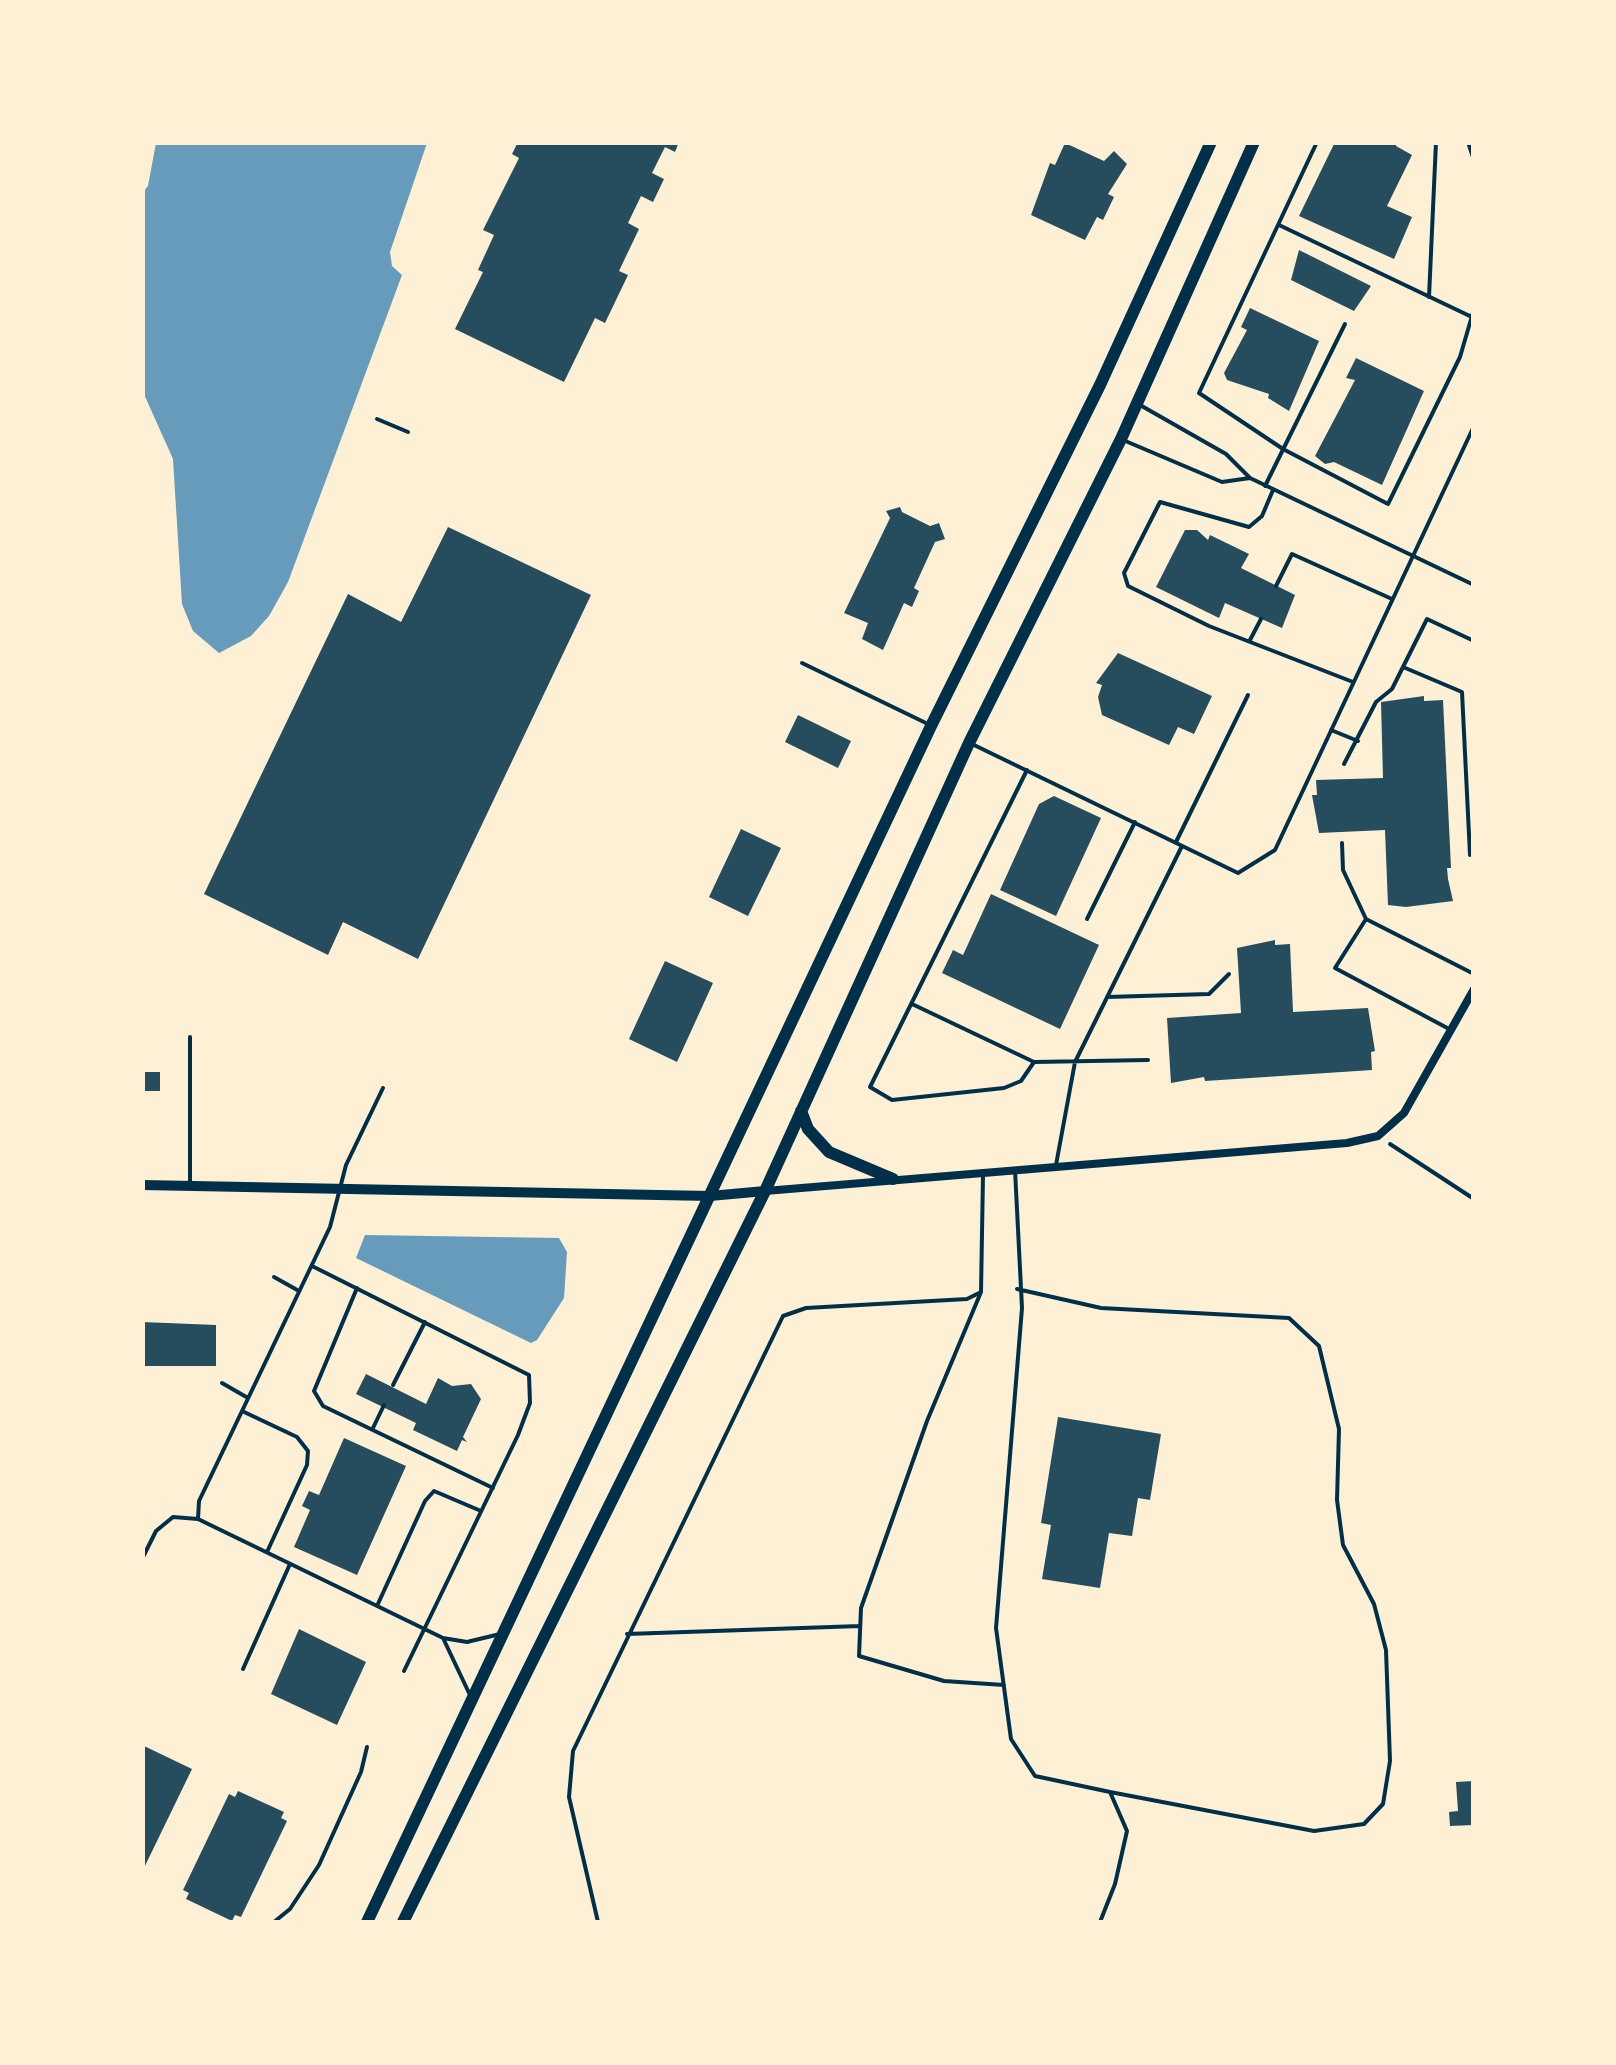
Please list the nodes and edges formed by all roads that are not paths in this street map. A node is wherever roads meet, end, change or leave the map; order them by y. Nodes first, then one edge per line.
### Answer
1 (1211, 142) edge
2 (1254, 142) edge
3 (1317, 142) edge
4 (1436, 142) edge
5 (1468, 142) edge
6 (1474, 160) edge
7 (1278, 224) junction
8 (1429, 297) junction
9 (1474, 310) edge
10 (1473, 318) edge
11 (1346, 324) dead end
12 (1136, 403) junction
13 (1474, 426) edge
14 (1121, 439) junction
15 (1283, 450) junction
16 (1250, 478) junction
17 (1265, 486) junction
18 (1273, 490) junction
19 (1412, 556) junction
20 (1474, 585) edge
21 (1276, 586) dead end
22 (1392, 599) junction
23 (1261, 619) dead end
24 (1250, 640) junction
25 (1474, 641) edge
26 (802, 663) dead end
27 (1404, 667) junction
28 (1353, 682) junction
29 (1248, 695) dead end
30 (931, 726) junction
31 (1331, 730) junction
32 (1358, 741) junction
33 (969, 742) junction
34 (1344, 764) dead end
35 (1027, 770) junction
36 (1134, 822) junction
37 (1342, 843) dead end
38 (1180, 844) junction
39 (1470, 854) dead end
40 (1087, 919) dead end
41 (1366, 919) junction
42 (1229, 974) dead end
43 (1474, 974) edge
44 (1474, 990) edge
45 (1108, 997) junction
46 (912, 1003) junction
47 (1451, 1030) junction
48 (190, 1036) dead end
49 (1148, 1060) dead end
50 (1034, 1062) junction
51 (1075, 1062) junction
52 (384, 1088) dead end
53 (802, 1111) junction
54 (1056, 1164) junction
55 (1015, 1168) junction
56 (983, 1170) junction
57 (894, 1179) junction
58 (142, 1185) edge
59 (190, 1186) junction
60 (342, 1188) junction
61 (765, 1191) junction
62 (710, 1196) junction
63 (312, 1266) junction
64 (274, 1277) dead end
65 (357, 1288) junction
66 (1018, 1289) junction
67 (300, 1291) junction
68 (981, 1292) junction
69 (424, 1322) junction
70 (222, 1383) dead end
71 (393, 1385) dead end
72 (248, 1398) junction
73 (384, 1406) dead end
74 (242, 1411) junction
75 (372, 1430) junction
76 (492, 1488) junction
77 (482, 1511) junction
78 (198, 1519) junction
79 (266, 1552) junction
80 (142, 1559) edge
81 (290, 1564) junction
82 (377, 1606) junction
83 (860, 1626) junction
84 (424, 1630) junction
85 (504, 1633) junction
86 (627, 1634) junction
87 (443, 1638) junction
88 (243, 1669) dead end
89 (404, 1671) dead end
90 (1004, 1685) junction
91 (472, 1701) junction
92 (367, 1748) dead end
93 (1110, 1792) junction
94 (274, 1922) edge
95 (368, 1922) edge
96 (403, 1922) edge
97 (598, 1922) edge
98 (1100, 1922) edge

1 - 30 main road
2 - 12 main road
3 - 7 lane
4 - 8 lane
5 - 6 lane
7 - 8 lane
7 - 15 lane
8 - 10 lane
9 - 10 lane
10 - 15 lane
11 - 15 lane
12 - 14 main road
12 - 16 lane
13 - 19 lane
14 - 16 lane
14 - 33 main road
15 - 17 lane
16 - 17 lane
17 - 18 lane
18 - 19 lane
18 - 24 lane
19 - 20 lane
19 - 22 lane
21 - 22 lane
22 - 28 lane
23 - 24 lane
24 - 28 lane
25 - 27 lane
26 - 30 lane
27 - 32 lane
27 - 39 lane
28 - 31 lane
29 - 38 lane
30 - 62 main road
31 - 32 lane
31 - 38 lane
32 - 34 lane
33 - 35 lane
33 - 53 main road
35 - 36 lane
35 - 46 lane
36 - 38 lane
36 - 40 lane
37 - 41 lane
38 - 45 lane
41 - 43 lane
41 - 47 lane
42 - 45 lane
44 - 47 street
45 - 51 lane
46 - 50 lane
46 - 50 lane
47 - 54 street
48 - 59 lane
49 - 51 lane
50 - 51 lane
51 - 54 lane
52 - 60 lane
53 - 57 main road
53 - 61 main road
54 - 55 street
55 - 56 street
55 - 66 lane
56 - 57 street
56 - 68 lane
57 - 61 street
58 - 59 street
59 - 60 street
60 - 62 street
60 - 63 lane
61 - 62 street
61 - 96 main road
62 - 85 main road
63 - 65 lane
63 - 67 lane
64 - 67 lane
65 - 69 lane
65 - 75 lane
66 - 90 lane
66 - 93 lane
67 - 72 lane
68 - 83 lane
68 - 86 lane
69 - 71 lane
69 - 76 lane
70 - 72 lane
72 - 74 lane
73 - 75 lane
74 - 78 lane
74 - 79 lane
75 - 76 lane
76 - 77 lane
77 - 82 lane
77 - 84 lane
78 - 79 lane
78 - 80 lane
79 - 81 lane
81 - 82 lane
81 - 88 lane
82 - 84 lane
83 - 86 lane
83 - 90 lane
84 - 87 lane
84 - 89 lane
85 - 87 lane
85 - 91 main road
86 - 97 lane
87 - 91 lane
90 - 93 lane
91 - 95 main road
92 - 94 lane
93 - 98 lane

